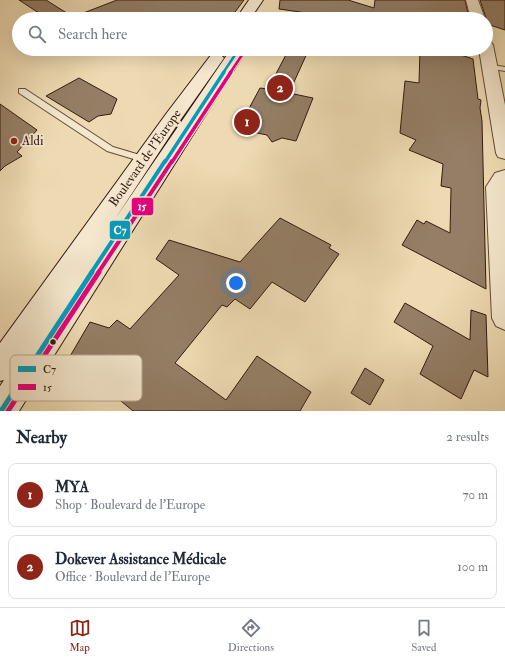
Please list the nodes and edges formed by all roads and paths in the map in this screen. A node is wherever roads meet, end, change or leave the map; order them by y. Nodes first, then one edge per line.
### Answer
1 (472, 0) edge
2 (262, 6) edge
3 (253, 12) edge
4 (476, 12) edge
5 (218, 56) edge
6 (234, 56) edge
7 (492, 56) edge
8 (497, 67) edge
9 (22, 91) dead end
10 (501, 109) edge
11 (505, 153) edge
12 (153, 162) junction
13 (505, 177) edge
14 (505, 318) edge
15 (35, 355) edge
16 (0, 367) edge
17 (10, 396) edge
18 (1, 411) edge

1 - 4 street
2 - 3 main road
5 - 12 main road, Boulevard de l'Europe
6 - 12 main road, Boulevard de l'Europe
7 - 8 street
8 - 10 street
9 - 12 lane
10 - 11 street
12 - 15 main road, Boulevard de l'Europe
12 - 16 main road, Boulevard de l'Europe
13 - 14 street
17 - 18 main road, Boulevard de l'Europe

